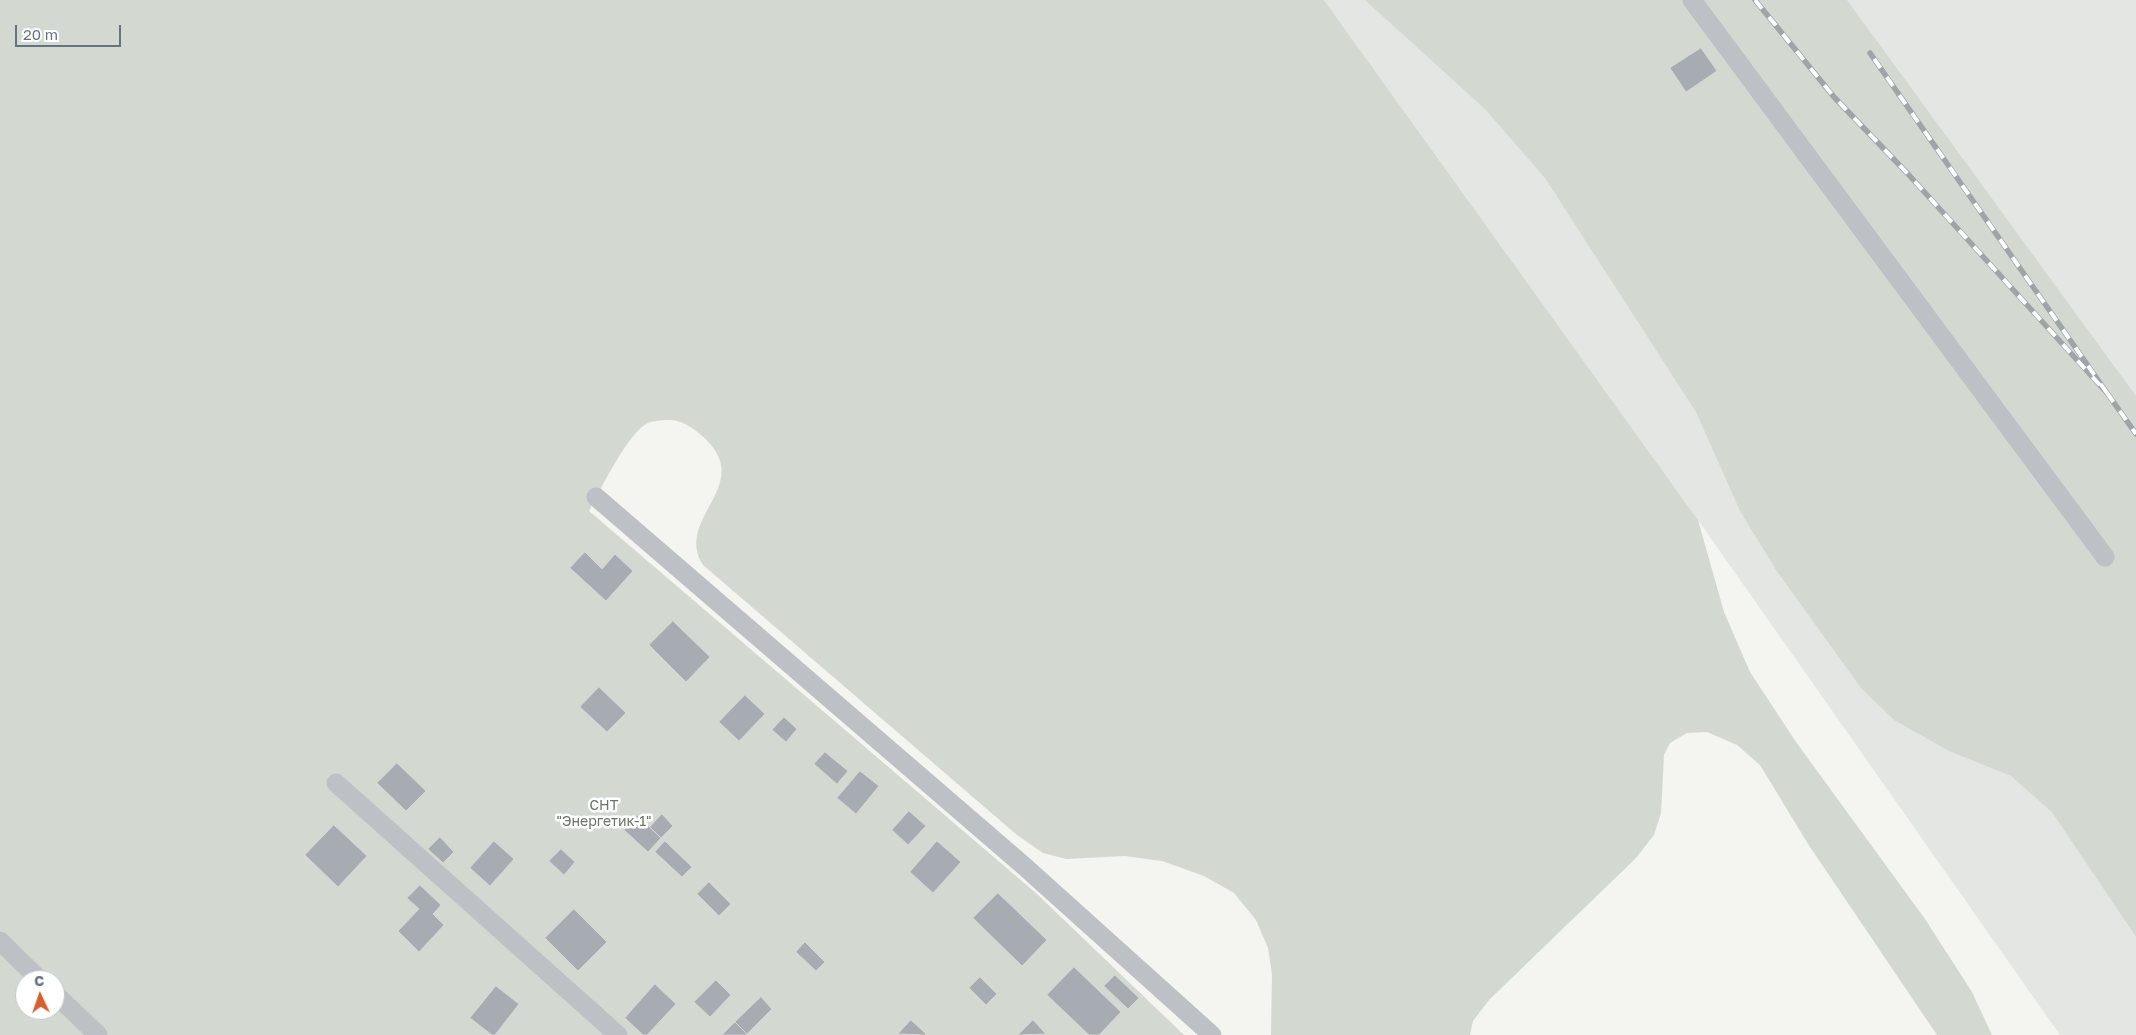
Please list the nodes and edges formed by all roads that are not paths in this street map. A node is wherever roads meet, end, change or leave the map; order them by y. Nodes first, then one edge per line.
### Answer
1 (1692, 0) edge
2 (596, 497) dead end
3 (2105, 557) dead end
4 (336, 783) dead end
5 (0, 942) edge
6 (29, 970) edge
7 (65, 1004) edge
8 (98, 1035) edge
9 (618, 1035) edge
10 (1212, 1035) edge

1 - 3 lane
2 - 10 lane
4 - 9 lane
5 - 6 lane
7 - 8 lane

